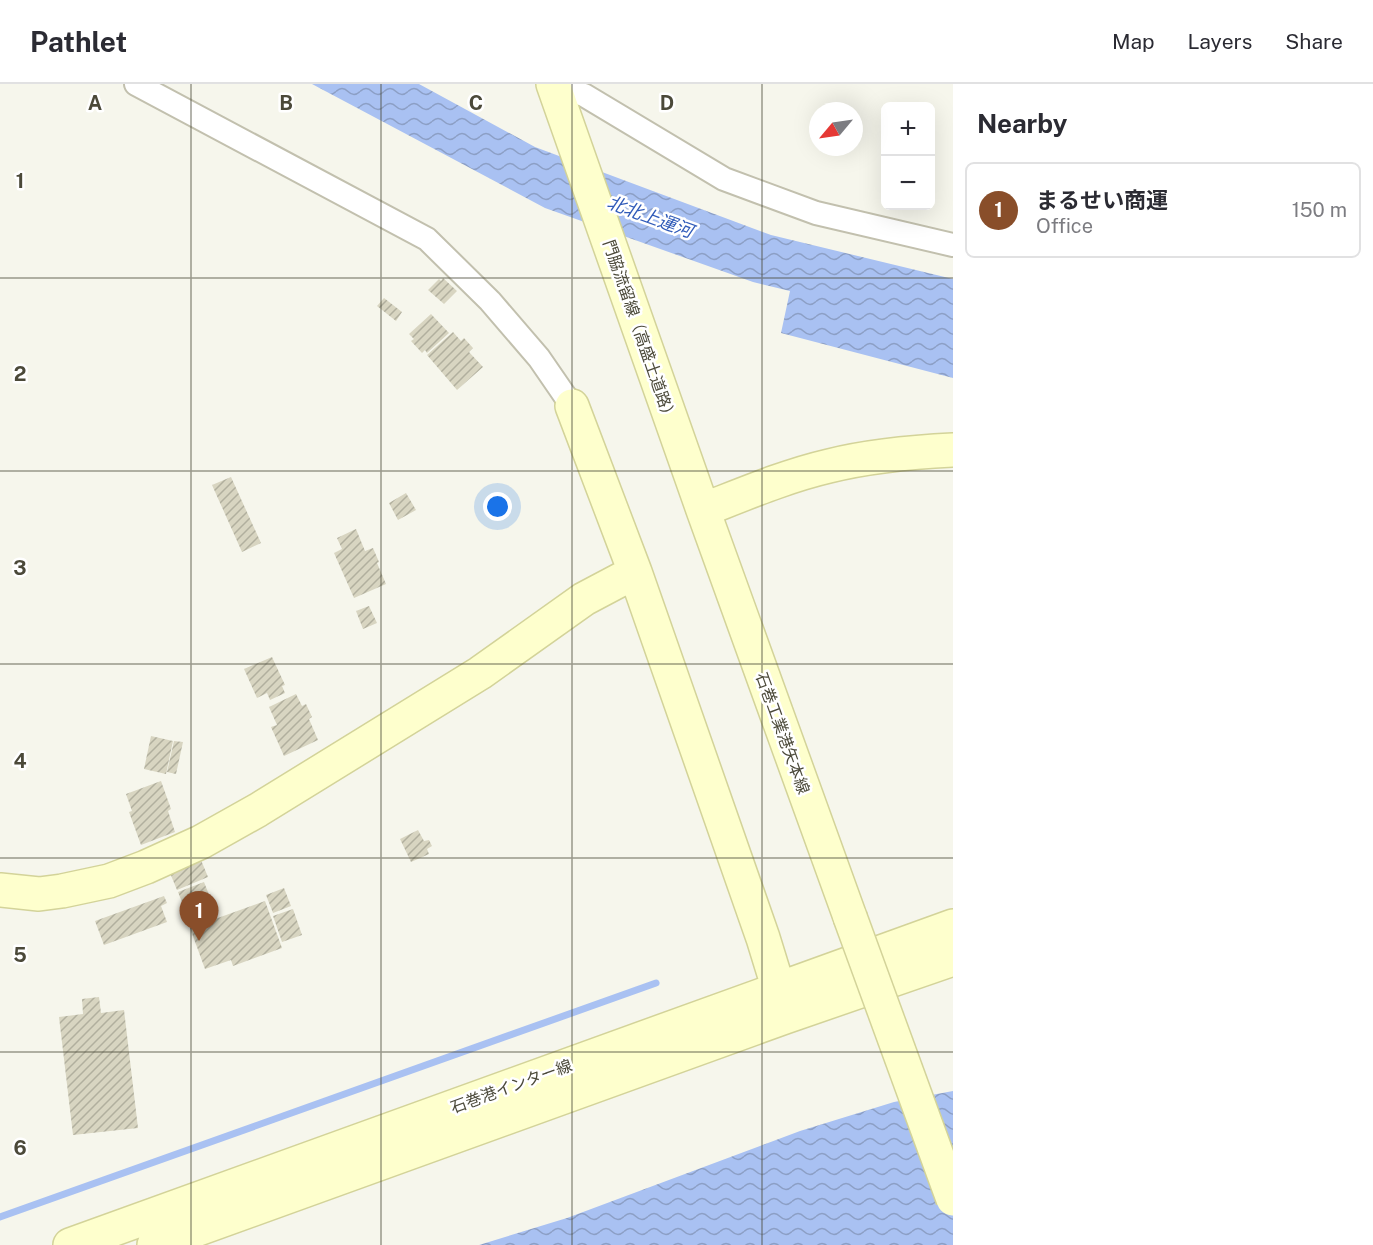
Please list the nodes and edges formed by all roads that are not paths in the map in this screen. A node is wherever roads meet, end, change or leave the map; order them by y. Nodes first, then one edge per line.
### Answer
1 (136, 84) edge
2 (552, 84) edge
3 (953, 245) edge
4 (572, 406) joint
5 (953, 450) edge
6 (703, 510) junction
7 (635, 572) junction
8 (0, 890) edge
9 (953, 926) edge
10 (953, 959) edge
11 (779, 990) junction
12 (953, 1199) edge
13 (70, 1245) edge
14 (154, 1245) edge

1 - 4 street
2 - 3 street
2 - 6 main road, 門脇流留線（高盛土道路）
4 - 7 main road
5 - 6 main road
6 - 12 main road, 石巻工業港矢本線, bridge
7 - 8 main road
7 - 11 main road
9 - 11 main road, 石巻港インター線
10 - 14 main road, 石巻港インター線
11 - 13 main road, 石巻港インター線

